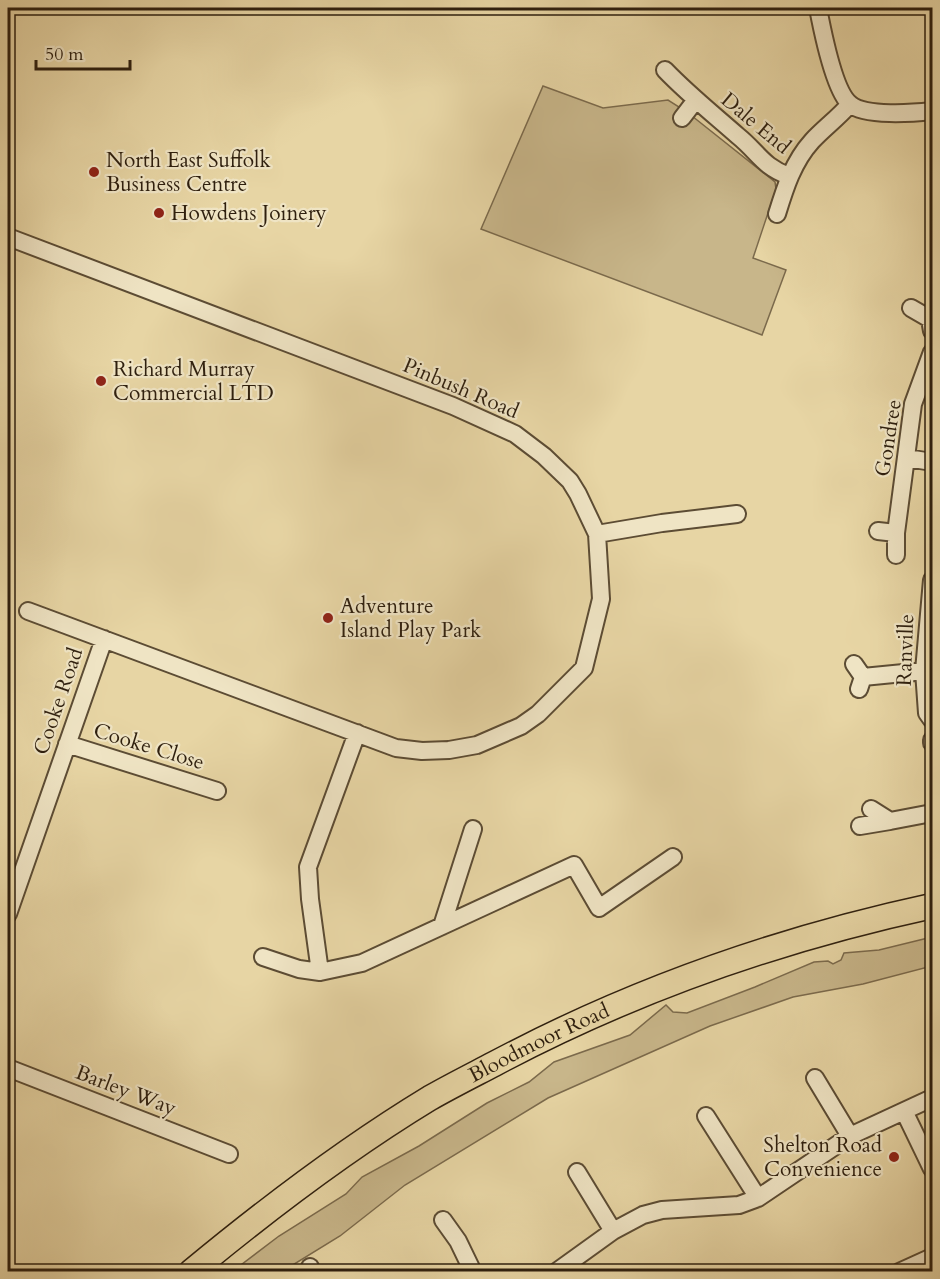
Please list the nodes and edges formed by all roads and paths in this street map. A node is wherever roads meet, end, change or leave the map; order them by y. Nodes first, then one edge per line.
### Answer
1 (818, 8) edge
2 (665, 70) dead end
3 (695, 101) junction
4 (850, 104) junction
5 (933, 111) edge
6 (682, 118) dead end
7 (789, 176) junction
8 (777, 214) dead end
9 (8, 237) edge
10 (911, 308) dead end
11 (932, 323) edge
12 (933, 352) edge
13 (907, 458) junction
14 (933, 462) edge
15 (737, 513) dead end
16 (878, 531) dead end
17 (896, 533) junction
18 (597, 534) junction
19 (896, 555) dead end
20 (933, 580) edge
21 (28, 611) dead end
22 (104, 639) junction
23 (924, 671) junction
24 (858, 677) dead end
25 (933, 720) edge
26 (357, 734) junction
27 (67, 744) junction
28 (217, 791) dead end
29 (871, 809) dead end
30 (933, 813) edge
31 (890, 821) junction
32 (860, 826) dead end
33 (473, 829) dead end
34 (673, 856) dead end
35 (933, 906) edge
36 (8, 914) edge
37 (442, 926) junction
38 (262, 957) dead end
39 (320, 972) junction
40 (8, 1068) edge
41 (815, 1078) dead end
42 (933, 1098) edge
43 (904, 1111) junction
44 (708, 1114) dead end
45 (849, 1136) junction
46 (229, 1154) dead end
47 (933, 1169) edge
48 (577, 1172) dead end
49 (758, 1198) junction
50 (443, 1220) dead end
51 (613, 1231) junction
52 (933, 1257) edge
53 (560, 1270) edge
54 (191, 1272) edge
55 (473, 1272) edge
56 (900, 1272) edge

1 - 4 street
2 - 3 street, Dale End
3 - 6 street, Dale End
3 - 7 street, Dale End
4 - 5 street
4 - 7 street, Dale End
7 - 8 street, Dale End
9 - 18 street, Pinbush Road
10 - 11 street
12 - 13 street, Gondree
13 - 14 street
13 - 17 street, Gondree
15 - 18 street
16 - 17 street
17 - 19 street, Gondree
18 - 26 street, Pinbush Road
20 - 23 street, Ranville
21 - 22 street, Pinbush Road
22 - 26 street, Pinbush Road
22 - 27 street, Cooke Road
23 - 24 street
23 - 25 street, Ranville
26 - 39 street
27 - 28 street, Cooke Close
27 - 36 street, Cooke Road
29 - 31 street
30 - 31 street
31 - 32 street
33 - 37 street
34 - 37 street
35 - 54 highway, Bloodmoor Road
37 - 39 street
38 - 39 street
40 - 46 street, Barley Way
41 - 45 street
42 - 43 street
43 - 45 street
43 - 47 street
44 - 49 street
45 - 49 street
48 - 51 street
49 - 51 street
50 - 55 street
51 - 53 street
52 - 56 street

